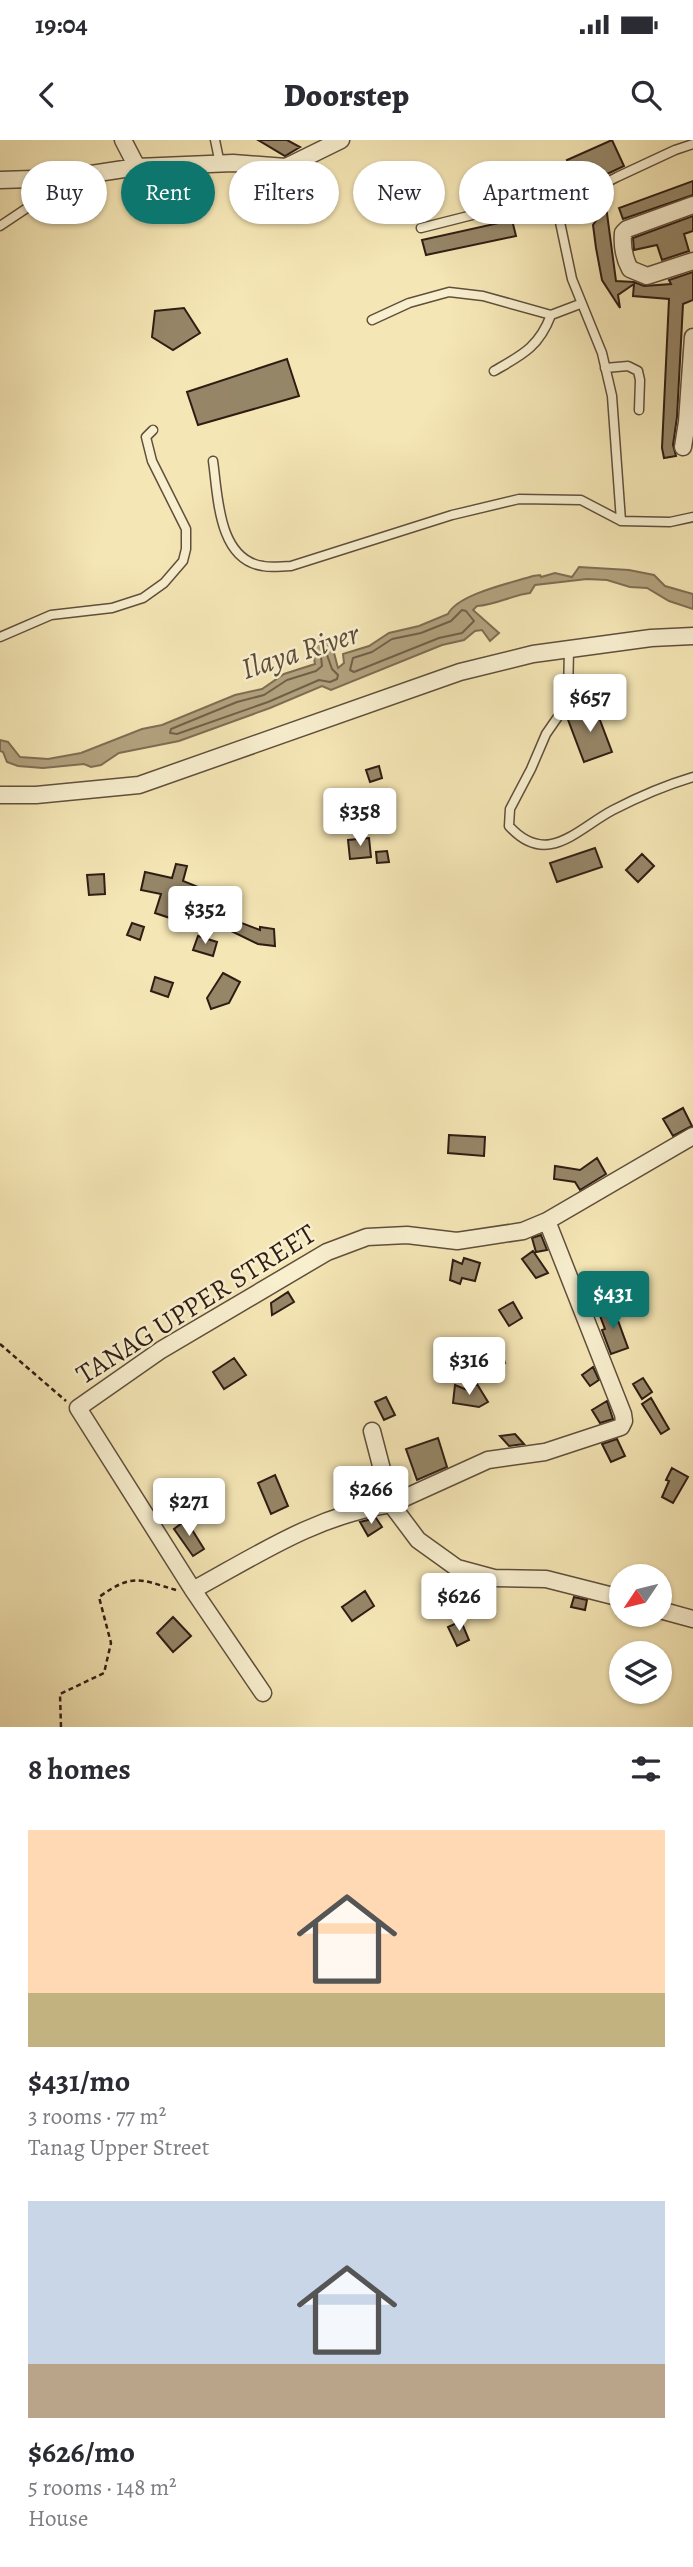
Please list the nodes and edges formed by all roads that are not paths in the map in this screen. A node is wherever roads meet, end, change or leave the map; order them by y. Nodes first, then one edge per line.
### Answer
1 (123, 140) edge
2 (215, 140) edge
3 (341, 140) edge
4 (693, 144) edge
5 (133, 161) edge
6 (215, 164) edge
7 (220, 164) junction
8 (121, 169) edge
9 (117, 170) junction
10 (0, 180) edge
11 (614, 180) edge
12 (693, 205) edge
13 (459, 218) edge
14 (560, 224) edge
15 (0, 226) edge
16 (421, 228) dead end
17 (693, 261) edge
18 (580, 304) junction
19 (551, 315) junction
20 (372, 320) dead end
21 (693, 337) edge
22 (605, 368) junction
23 (692, 368) edge
24 (494, 371) dead end
25 (639, 411) dead end
26 (690, 421) edge
27 (153, 430) dead end
28 (682, 447) dead end
29 (213, 461) dead end
30 (693, 517) edge
31 (621, 522) junction
32 (0, 636) edge
33 (693, 636) edge
34 (569, 649) junction
35 (693, 777) edge
36 (0, 795) edge
37 (693, 1136) edge
38 (547, 1221) junction
39 (372, 1431) dead end
40 (391, 1504) junction
41 (193, 1590) junction
42 (609, 1595) edge
43 (672, 1613) edge
44 (693, 1619) edge
45 (262, 1693) dead end

1 - 5 street
2 - 7 lane
3 - 7 street
4 - 11 lane
6 - 7 street
8 - 9 street
9 - 10 street
9 - 15 lane
12 - 17 street
13 - 16 lane
14 - 18 lane
18 - 19 lane
18 - 22 lane
19 - 20 lane
19 - 24 lane
21 - 23 street
22 - 25 lane
22 - 31 lane
23 - 26 street
26 - 28 street
27 - 32 lane
29 - 31 lane
30 - 31 lane
33 - 34 street
34 - 35 lane
34 - 36 street
37 - 38 street, TANAG UPPER STREET
38 - 40 street
38 - 41 street, TANAG UPPER STREET
39 - 40 street
40 - 41 street
40 - 42 street
41 - 45 street
43 - 44 street

